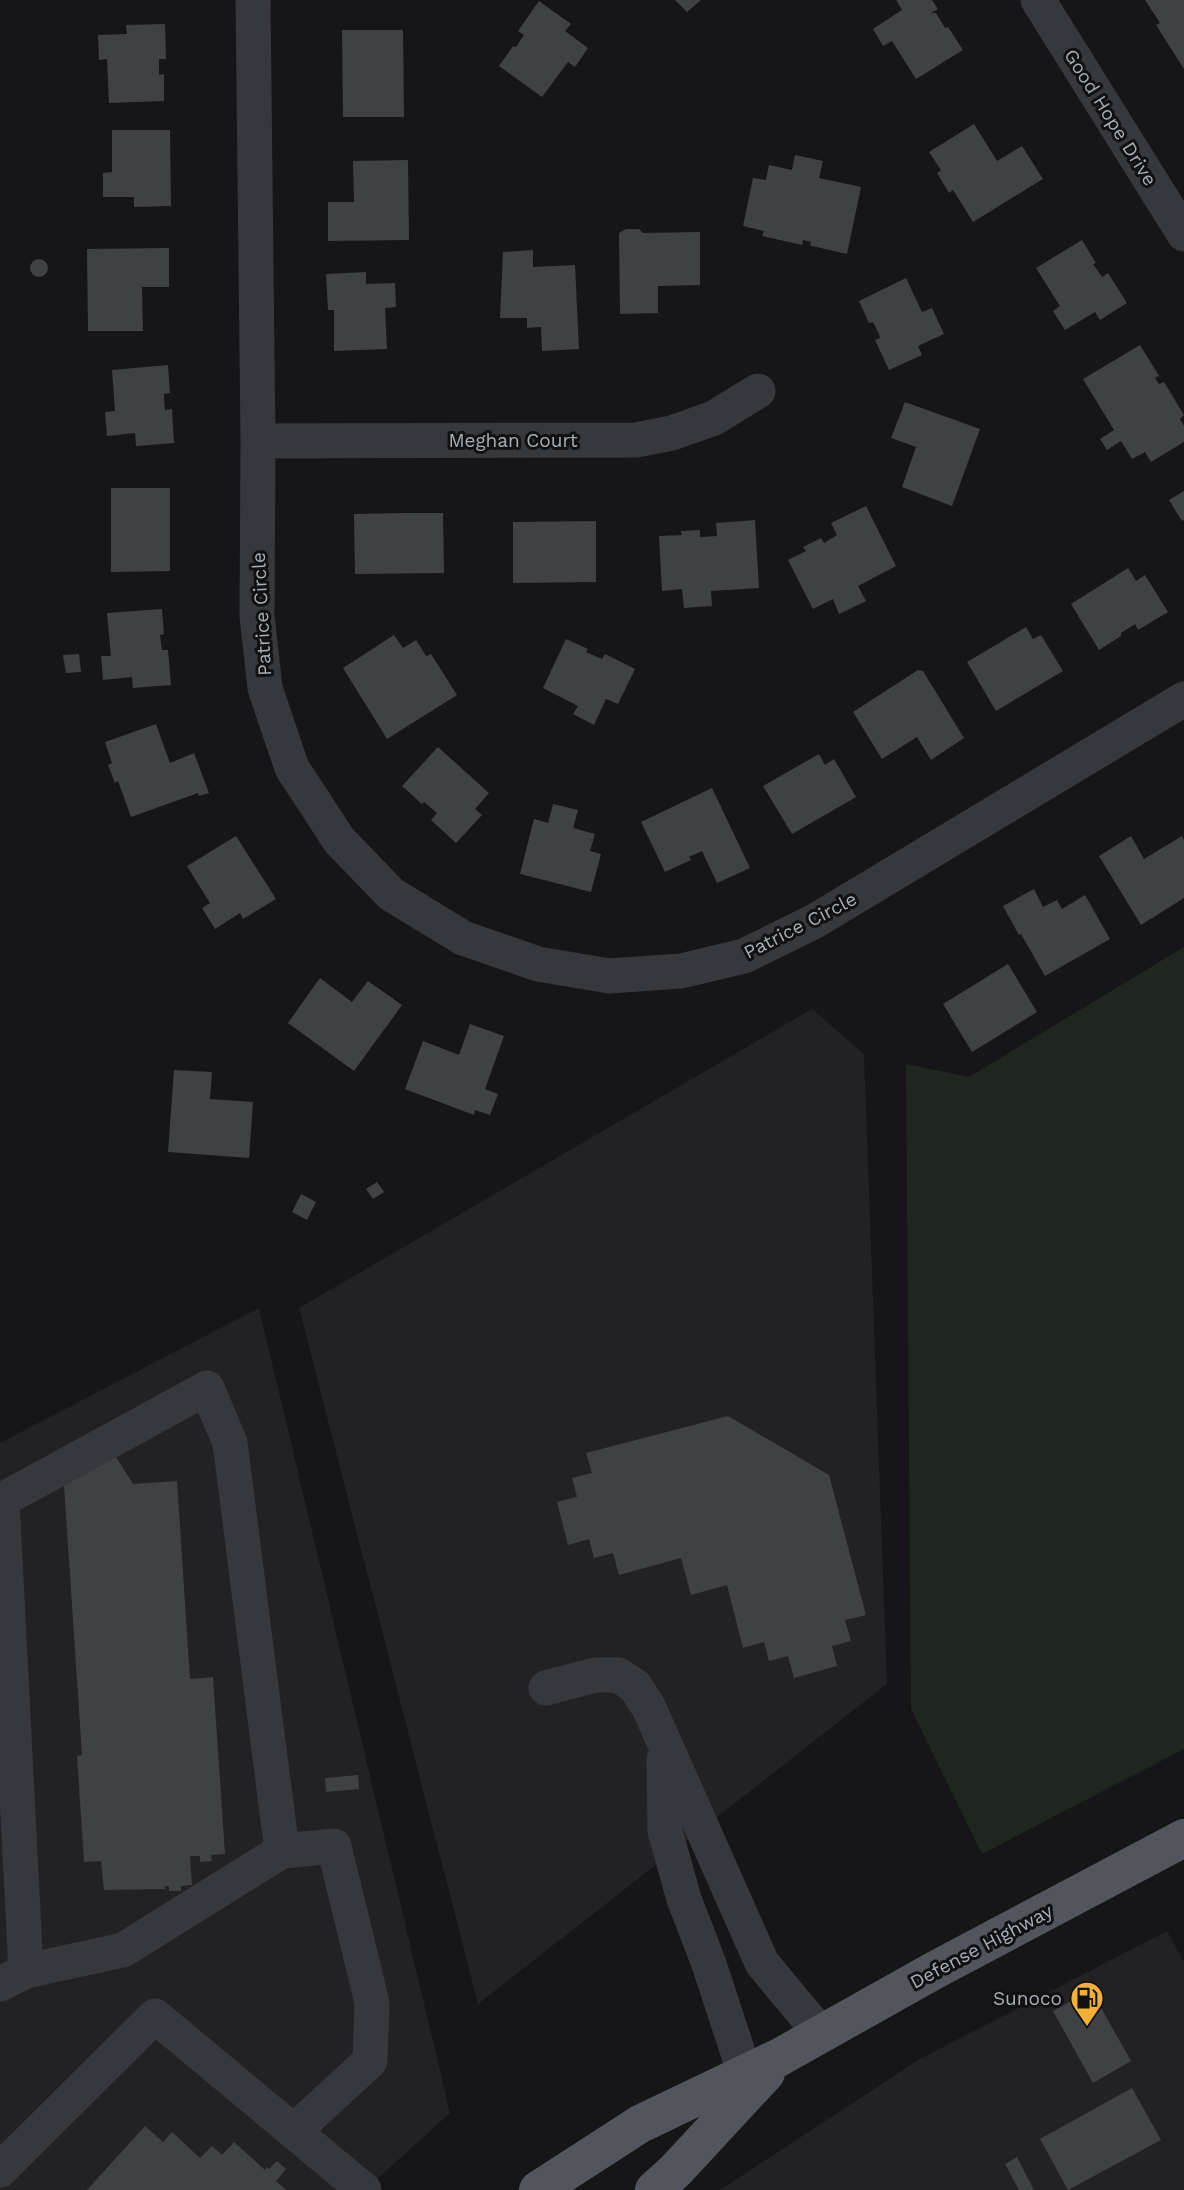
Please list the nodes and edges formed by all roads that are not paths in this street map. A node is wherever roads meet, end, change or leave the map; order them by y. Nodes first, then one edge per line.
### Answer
1 (253, 0) edge
2 (1038, 0) edge
3 (1180, 218) edge
4 (758, 391) dead end
5 (258, 441) junction
6 (1184, 699) edge
7 (545, 1688) dead end
8 (7, 1728) edge
9 (664, 1746) junction
10 (1184, 1838) edge
11 (282, 1851) junction
12 (13, 1977) edge
13 (821, 2034) junction
14 (780, 2057) junction
15 (745, 2074) junction
16 (294, 2131) junction
17 (0, 2171) edge
18 (364, 2190) edge
19 (538, 2190) edge
20 (654, 2190) edge

1 - 5 street, Patrice Circle
2 - 3 street, Good Hope Drive
4 - 5 street, Meghan Court
5 - 6 street, Patrice Circle
7 - 9 street
8 - 11 street
8 - 12 street
9 - 13 street
9 - 15 street
10 - 13 main road, Defense Highway
11 - 12 street
11 - 16 street
13 - 14 main road, Defense Highway
14 - 15 main road, Defense Highway
14 - 20 main road, Defense Highway
15 - 19 main road, Defense Highway
16 - 17 street
16 - 18 street

